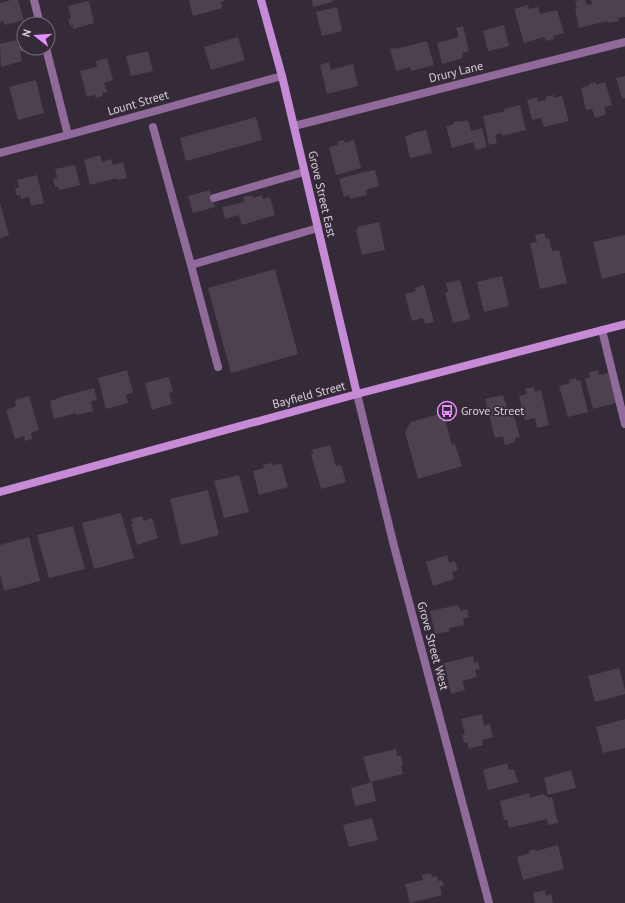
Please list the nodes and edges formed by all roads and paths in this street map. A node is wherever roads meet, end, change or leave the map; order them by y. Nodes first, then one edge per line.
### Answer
1 (34, 0) edge
2 (261, 0) edge
3 (38, 16) edge
4 (625, 42) edge
5 (48, 56) edge
6 (282, 76) junction
7 (294, 126) junction
8 (153, 127) dead end
9 (68, 135) junction
10 (0, 153) edge
11 (304, 172) junction
12 (214, 198) dead end
13 (318, 228) junction
14 (190, 266) junction
15 (625, 324) edge
16 (602, 330) junction
17 (218, 367) dead end
18 (357, 394) junction
19 (625, 424) edge
20 (0, 492) edge
21 (490, 903) edge

1 - 3 street
2 - 6 main road, Grove Street East
4 - 7 street, Drury Lane
5 - 9 street
6 - 7 main road, Grove Street East
6 - 9 street, Lount Street
7 - 11 main road, Grove Street East
8 - 14 street
9 - 10 street, Lount Street
11 - 12 street
11 - 13 main road, Grove Street East
13 - 14 street
13 - 18 main road, Grove Street East
14 - 17 street
15 - 16 main road, Bayfield Street
16 - 18 main road, Bayfield Street
16 - 19 street
18 - 20 main road, Bayfield Street
18 - 21 street, Grove Street West

